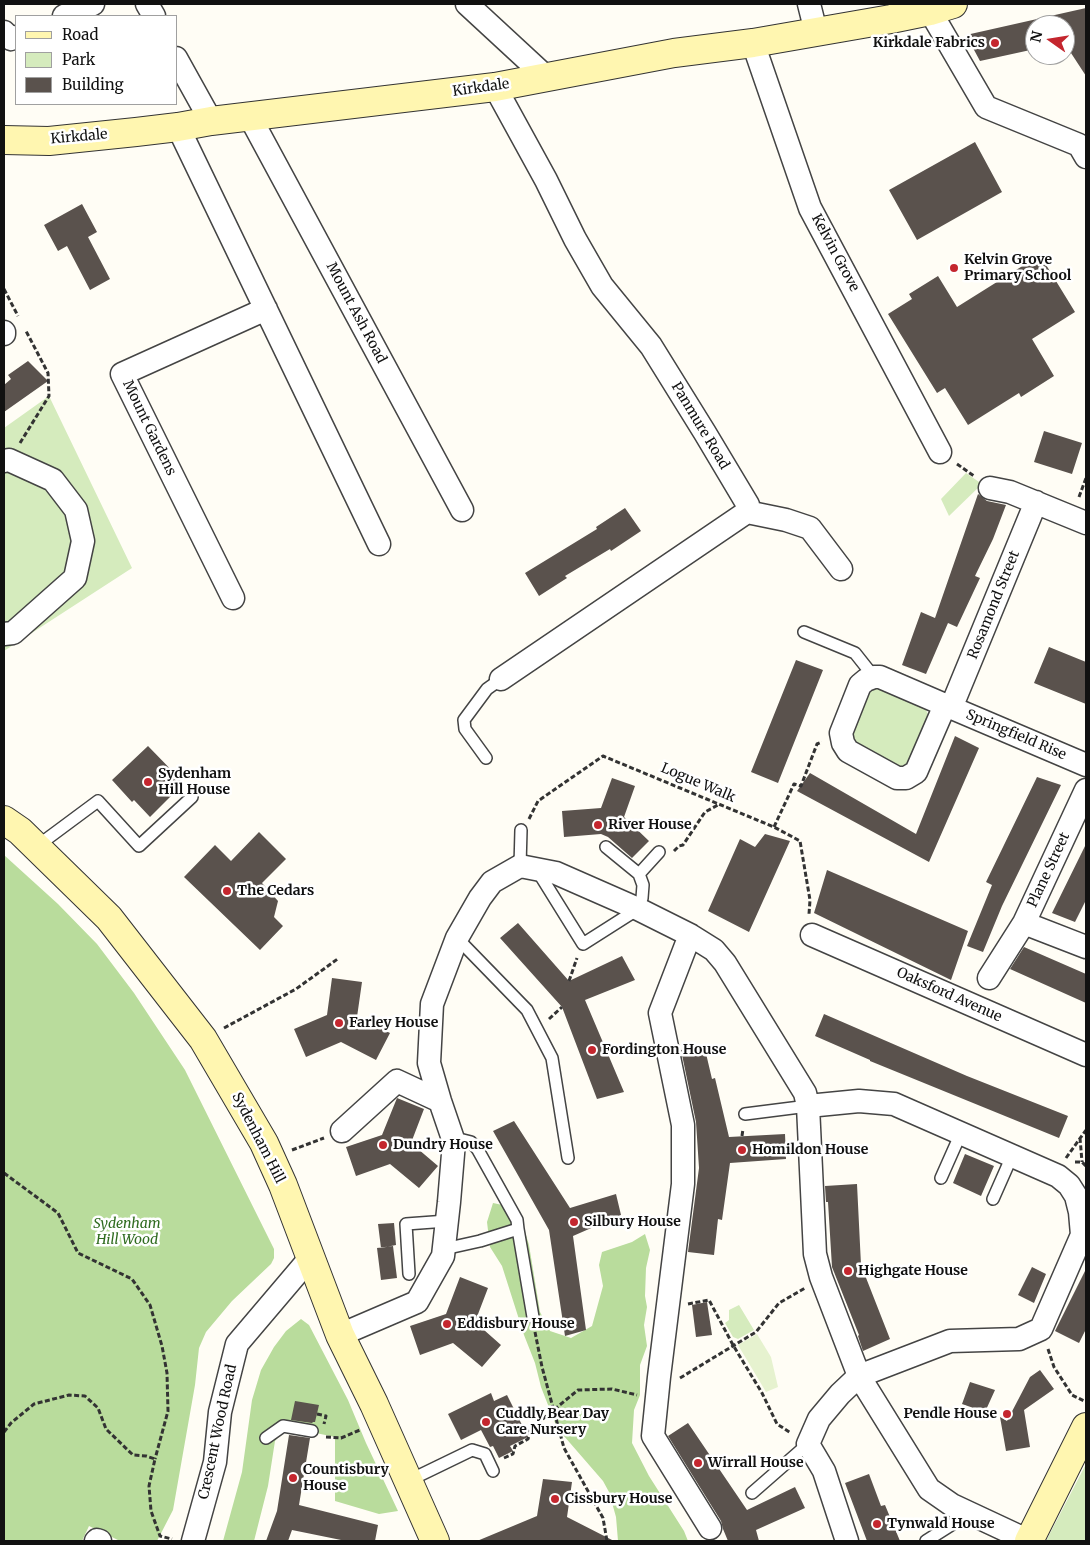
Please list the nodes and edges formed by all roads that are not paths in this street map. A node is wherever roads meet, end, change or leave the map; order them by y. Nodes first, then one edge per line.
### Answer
1 (93, 4) edge
2 (147, 4) edge
3 (467, 4) edge
4 (808, 4) edge
5 (942, 7) edge
6 (66, 15) edge
7 (153, 15) edge
8 (4, 32) edge
9 (816, 32) junction
10 (15, 37) edge
11 (753, 44) junction
12 (178, 62) edge
13 (546, 77) junction
14 (495, 87) junction
15 (250, 116) junction
16 (211, 121) junction
17 (178, 127) junction
18 (4, 140) edge
19 (1086, 157) edge
20 (266, 309) junction
21 (940, 452) road end
22 (6, 461) edge
23 (990, 488) road end
24 (1036, 502) junction
25 (462, 510) dead end
26 (747, 512) junction
27 (1086, 523) edge
28 (379, 544) dead end
29 (841, 568) dead end
30 (233, 598) dead end
31 (804, 632) dead end
32 (4, 634) edge
33 (874, 678) junction
34 (501, 679) joint
35 (948, 707) junction
36 (486, 758) dead end
37 (1086, 765) edge
38 (1086, 790) edge
39 (192, 798) dead end
40 (4, 820) edge
41 (521, 830) road end
42 (36, 847) junction
43 (606, 847) dead end
44 (658, 854) road end
45 (528, 868) junction
46 (638, 874) junction
47 (638, 910) junction
48 (1024, 923) junction
49 (690, 935) junction
50 (812, 935) road end
51 (457, 938) junction
52 (1086, 947) edge
53 (989, 978) dead end
54 (1086, 1055) edge
55 (440, 1102) junction
56 (808, 1106) junction
57 (745, 1114) dead end
58 (342, 1131) road end
59 (961, 1133) junction
60 (454, 1142) junction
61 (1012, 1156) junction
62 (568, 1158) dead end
63 (941, 1178) dead end
64 (993, 1199) dead end
65 (447, 1221) junction
66 (518, 1229) junction
67 (1084, 1231) edge
68 (444, 1249) junction
69 (310, 1258) junction
70 (409, 1274) dead end
71 (532, 1317) road end
72 (340, 1335) junction
73 (859, 1376) junction
74 (1086, 1427) edge
75 (317, 1434) road end
76 (266, 1438) dead end
77 (808, 1444) junction
78 (491, 1468) road end
79 (408, 1481) junction
80 (752, 1494) dead end
81 (970, 1513) junction
82 (710, 1528) dead end
83 (183, 1540) edge
84 (431, 1540) edge
85 (96, 1541) edge
86 (100, 1541) edge
87 (847, 1541) edge
88 (926, 1541) edge
89 (1029, 1541) edge

1 - 6 street
2 - 7 street
3 - 13 street
4 - 9 street
5 - 9 street, Kirkdale
5 - 19 street
8 - 10 street
9 - 11 street, Kirkdale
11 - 13 street, Kirkdale
11 - 21 street, Kelvin Grove
12 - 16 street
13 - 14 street, Kirkdale
14 - 15 street, Kirkdale
14 - 26 street, Panmure Road
15 - 16 street, Kirkdale
15 - 25 street, Mount Ash Road
16 - 17 street, Kirkdale
17 - 18 street, Kirkdale
17 - 20 street
20 - 28 street
20 - 30 street, Mount Gardens
22 - 32 street
23 - 24 street
24 - 27 street
24 - 35 street, Rosamond Street
26 - 29 street
26 - 34 street
31 - 33 lane
33 - 35 street
33 - 35 street, Rosamond Street
34 - 36 lane
35 - 37 street, Springfield Rise
38 - 48 street, Plane Street
39 - 42 lane
40 - 42 street, Sydenham Hill
41 - 45 lane
42 - 69 street, Sydenham Hill
43 - 46 lane
44 - 46 lane
45 - 47 street
45 - 47 lane
45 - 51 street
46 - 47 lane
47 - 49 street
48 - 52 street, Plane Street
48 - 53 street, Plane Street
49 - 56 street
49 - 82 street
50 - 54 street, Oaksford Avenue
51 - 55 street
51 - 62 lane
55 - 58 street
55 - 60 street
56 - 57 lane
56 - 59 street
56 - 73 street
59 - 61 street
59 - 63 lane
60 - 65 street
60 - 66 lane
61 - 64 lane
61 - 67 street
65 - 68 street
65 - 70 lane
66 - 68 lane
66 - 71 lane
67 - 73 street
68 - 72 street
69 - 72 street, Sydenham Hill
69 - 83 street, Crescent Wood Road
72 - 79 street, Sydenham Hill
73 - 77 street
73 - 81 street
74 - 89 street
75 - 76 lane
77 - 80 lane
77 - 87 street
78 - 79 lane
79 - 84 street, Sydenham Hill
81 - 88 lane
81 - 89 street
85 - 86 street

